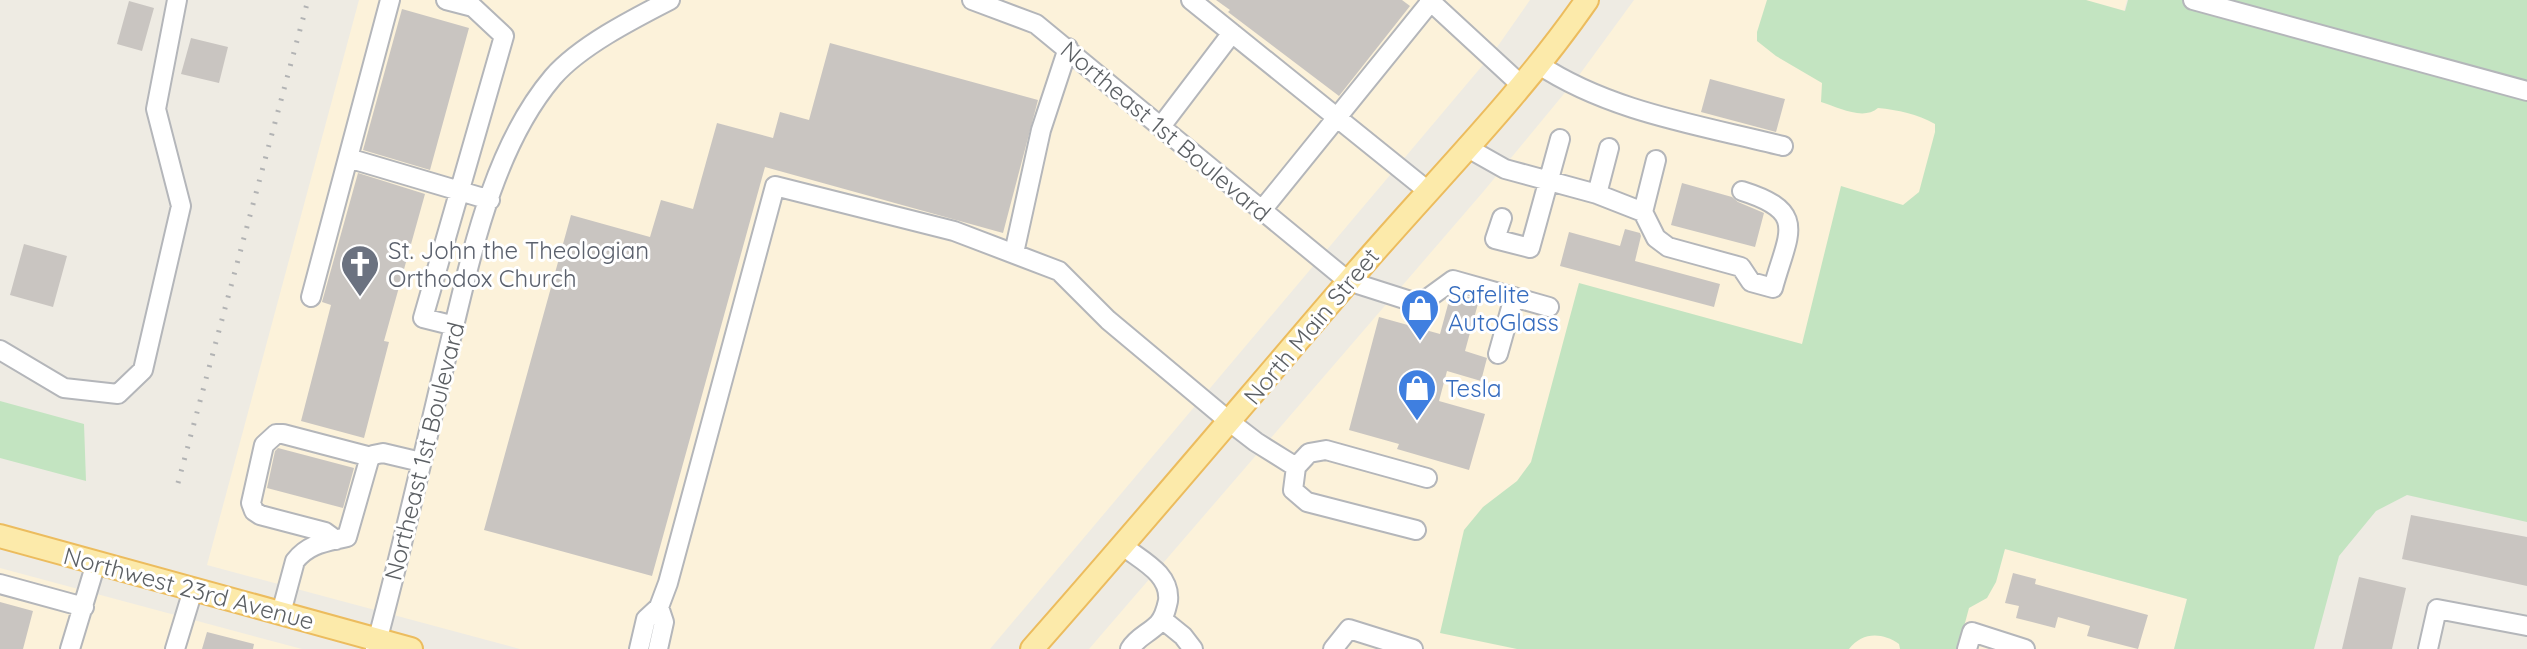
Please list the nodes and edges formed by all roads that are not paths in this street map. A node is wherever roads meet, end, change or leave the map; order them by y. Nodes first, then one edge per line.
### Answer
1 (177, 0) edge
2 (390, 0) edge
3 (446, 0) edge
4 (670, 0) edge
5 (972, 0) edge
6 (1191, 0) edge
7 (1431, 0) edge
8 (1587, 0) edge
9 (2193, 0) edge
10 (1232, 33) junction
11 (1068, 48) junction
12 (1538, 64) junction
13 (1520, 84) junction
14 (2527, 91) edge
15 (1338, 119) junction
16 (1162, 125) junction
17 (1560, 139) dead end
18 (1783, 146) dead end
19 (1466, 147) junction
20 (1609, 148) dead end
21 (348, 158) junction
22 (1656, 160) dead end
23 (1548, 181) junction
24 (458, 190) junction
25 (1428, 191) junction
26 (1742, 191) dead end
27 (1597, 194) junction
28 (490, 200) junction
29 (1262, 210) junction
30 (1643, 212) junction
31 (1502, 218) dead end
32 (1014, 253) junction
33 (1348, 281) junction
34 (311, 297) dead end
35 (1514, 297) junction
36 (1549, 307) dead end
37 (455, 326) junction
38 (0, 350) edge
39 (1498, 354) dead end
40 (1230, 422) junction
41 (371, 457) junction
42 (421, 462) junction
43 (1296, 467) junction
44 (1427, 478) dead end
45 (1416, 530) dead end
46 (0, 536) edge
47 (336, 540) junction
48 (1123, 546) junction
49 (96, 563) junction
50 (0, 584) edge
51 (193, 590) junction
52 (84, 607) junction
53 (659, 607) junction
54 (281, 613) junction
55 (1162, 619) junction
56 (2527, 626) edge
57 (376, 644) edge
58 (70, 649) edge
59 (175, 649) edge
60 (411, 649) edge
61 (639, 649) edge
62 (658, 649) edge
63 (1032, 649) edge
64 (1130, 649) edge
65 (1193, 649) edge
66 (1333, 649) edge
67 (1413, 649) edge
68 (1967, 649) edge
69 (2025, 649) edge
70 (2428, 649) edge

1 - 38 street
2 - 21 street
3 - 24 street
4 - 28 street, Northeast 1st Boulevard
5 - 11 street, Northeast 1st Boulevard
6 - 10 street
7 - 13 street
7 - 15 street
8 - 12 main road, North Main Street
9 - 14 street
10 - 15 street
10 - 16 street
11 - 16 street, Northeast 1st Boulevard
11 - 32 street
12 - 13 main road, North Main Street
12 - 18 street
13 - 19 main road, North Main Street
15 - 25 street
15 - 29 street
16 - 29 street, Northeast 1st Boulevard
17 - 23 street
19 - 23 street
19 - 25 main road, North Main Street
20 - 27 street
21 - 24 street
21 - 34 street
22 - 30 street
23 - 27 street
23 - 31 street
24 - 28 street
24 - 37 street
25 - 33 main road, North Main Street
26 - 30 street
27 - 30 street
28 - 37 street, Northeast 1st Boulevard
29 - 33 street, Northeast 1st Boulevard
32 - 40 street
32 - 53 street
33 - 35 street
33 - 40 main road, North Main Street
35 - 36 street
35 - 39 street
37 - 42 street, Northeast 1st Boulevard
40 - 43 street
40 - 48 main road, North Main Street
41 - 42 street
41 - 47 street
41 - 47 street
42 - 57 street, Northeast 1st Boulevard
43 - 44 street
43 - 45 street
46 - 49 main road, Northwest 23rd Avenue
47 - 54 street
48 - 55 street
48 - 63 main road, North Main Street
49 - 51 main road, Northwest 23rd Avenue
49 - 52 street
50 - 52 street
51 - 54 main road, Northwest 23rd Avenue
51 - 59 street
52 - 58 street
53 - 61 street
53 - 62 street
54 - 57 main road, Northwest 23rd Avenue
55 - 64 street
55 - 65 street
56 - 70 street
57 - 60 main road, Northwest 23rd Avenue
66 - 67 street
68 - 69 street

